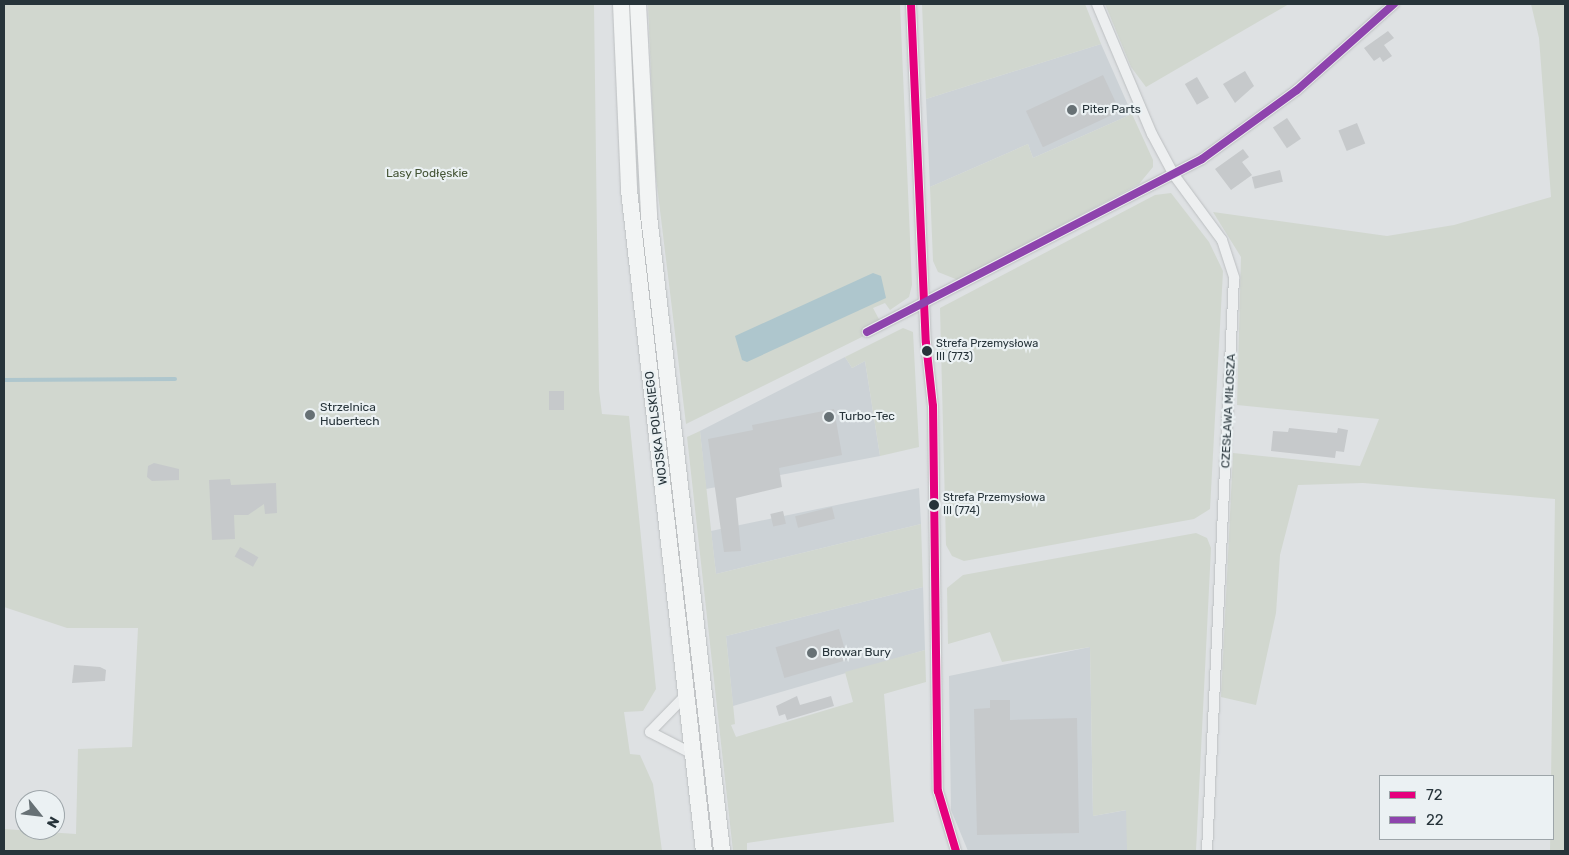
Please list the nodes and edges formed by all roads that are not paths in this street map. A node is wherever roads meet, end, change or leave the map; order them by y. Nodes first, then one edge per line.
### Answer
1 (621, 4) edge
2 (638, 4) edge
3 (911, 4) edge
4 (1097, 4) edge
5 (1394, 4) edge
6 (1174, 175) junction
7 (924, 302) junction
8 (867, 332) dead end
9 (689, 690) junction
10 (697, 756) junction
11 (704, 851) edge
12 (722, 851) edge
13 (956, 851) edge
14 (1207, 851) edge

1 - 9 main road, WOJSKA POLSKIEGO
2 - 12 main road, WOJSKA POLSKIEGO
3 - 7 street
4 - 6 street, CZESŁAWA MIŁOSZA
5 - 6 street
6 - 7 street
6 - 14 street, CZESŁAWA MIŁOSZA
7 - 8 street
7 - 13 street
9 - 10 main road, WOJSKA POLSKIEGO
9 - 10 street
10 - 11 main road, WOJSKA POLSKIEGO

